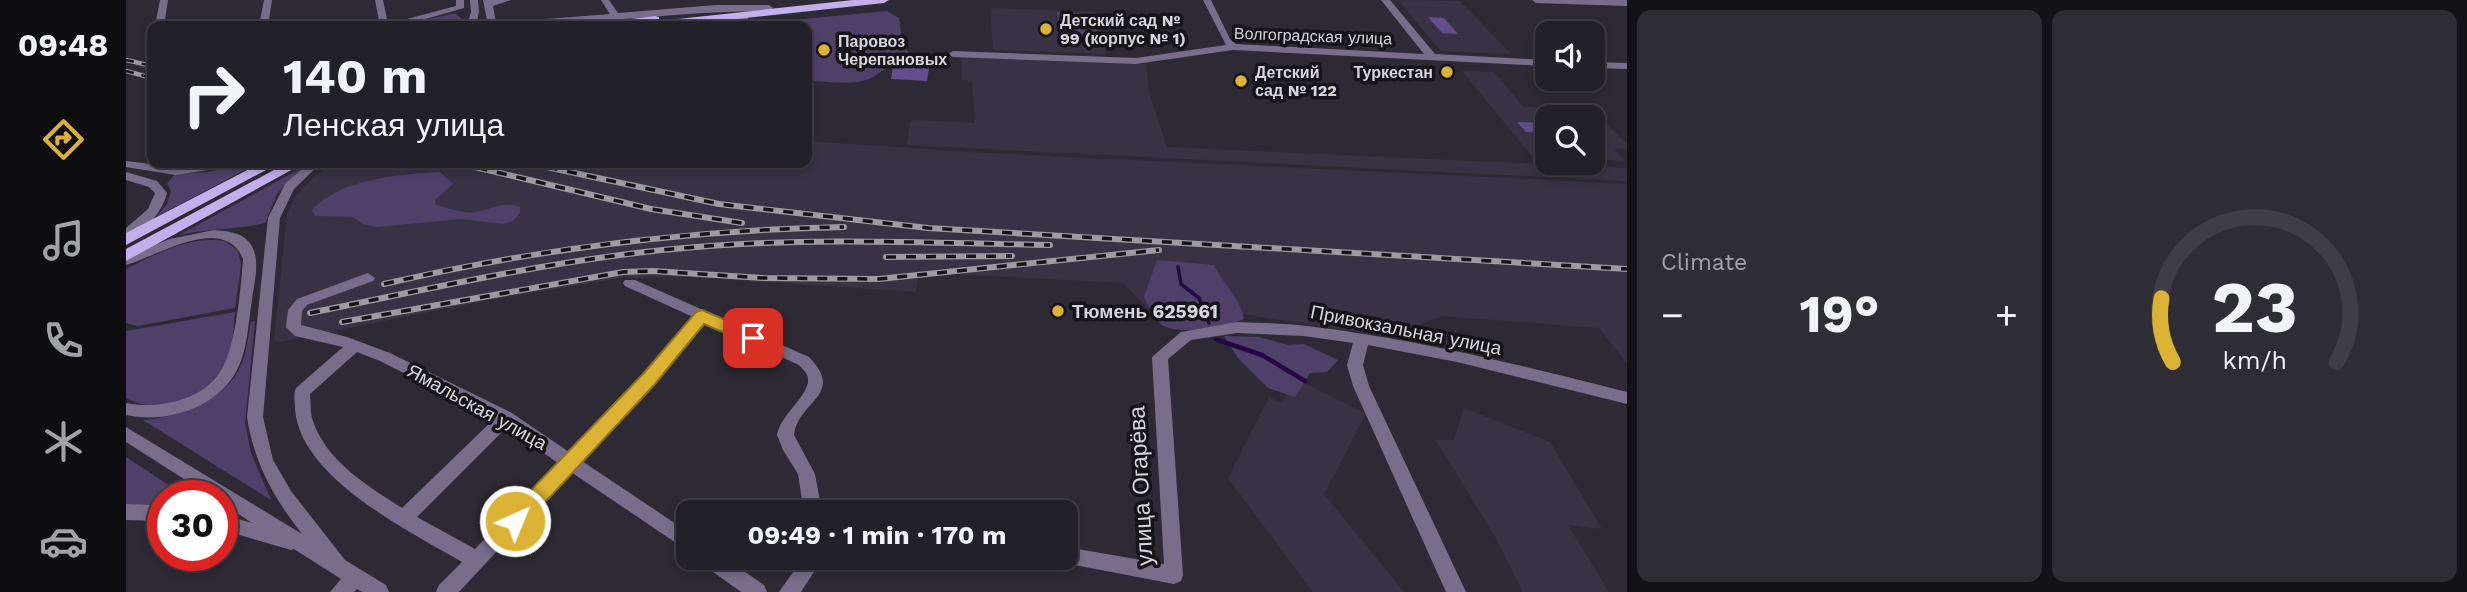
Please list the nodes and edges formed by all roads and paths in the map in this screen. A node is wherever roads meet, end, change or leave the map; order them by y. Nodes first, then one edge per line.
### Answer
1 (164, 0) edge
2 (268, 0) edge
3 (379, 0) edge
4 (474, 0) edge
5 (507, 0) edge
6 (605, 0) edge
7 (884, 0) edge
8 (1207, 0) edge
9 (1385, 0) edge
10 (1536, 0) edge
11 (460, 1) edge
12 (488, 2) edge
13 (1627, 3) edge
14 (768, 10) junction
15 (616, 17) junction
16 (160, 21) edge
17 (265, 21) edge
18 (383, 21) edge
19 (410, 21) edge
20 (473, 21) edge
21 (491, 21) edge
22 (563, 21) edge
23 (651, 21) edge
24 (681, 21) edge
25 (723, 21) edge
26 (1233, 47) junction
27 (953, 54) dead end
28 (1432, 57) junction
29 (1535, 61) edge
30 (1605, 65) edge
31 (1627, 66) edge
32 (126, 164) edge
33 (147, 167) edge
34 (153, 168) edge
35 (197, 168) edge
36 (263, 168) edge
37 (288, 168) edge
38 (310, 168) edge
39 (126, 176) edge
40 (126, 234) edge
41 (126, 240) edge
42 (126, 259) edge
43 (368, 278) dead end
44 (630, 283) dead end
45 (702, 316) junction
46 (1175, 338) joint
47 (1362, 338) junction
48 (354, 346) junction
49 (1627, 398) edge
50 (126, 409) edge
51 (506, 418) junction
52 (126, 434) edge
53 (572, 462) junction
54 (811, 500) edge
55 (126, 512) edge
56 (147, 513) edge
57 (405, 517) junction
58 (238, 527) edge
59 (676, 535) edge
60 (308, 547) junction
61 (1078, 557) edge
62 (477, 561) junction
63 (338, 566) junction
64 (726, 570) edge
65 (805, 570) edge
66 (356, 577) junction
67 (340, 592) edge
68 (379, 592) edge
69 (446, 592) edge
70 (757, 592) edge
71 (789, 592) edge
72 (1456, 592) edge

1 - 16 street
2 - 17 street
3 - 18 street
4 - 20 street
5 - 12 street
6 - 15 street
7 - 14 main road
8 - 26 street
9 - 28 street
10 - 13 street
11 - 19 street
12 - 21 street
14 - 15 street
14 - 23 main road
14 - 24 main road
14 - 25 street
15 - 22 street
26 - 27 street, Волгоградская улица
26 - 28 street, Волгоградская улица
28 - 29 street, Волгоградская улица
30 - 31 street
32 - 33 street
34 - 35 street
36 - 41 main road
37 - 42 main road
38 - 63 street
39 - 40 street
42 - 50 street
43 - 48 street, Ямальская улица
44 - 45 street
45 - 53 street
45 - 54 street
46 - 47 street, Привокзальная улица
46 - 61 street, улица Огарёва
47 - 49 street, Привокзальная улица
47 - 72 street
48 - 51 street, Ямальская улица
48 - 57 street
51 - 53 street, Ямальская улица
51 - 57 street
52 - 60 street
53 - 59 street, Ямальская улица
53 - 62 street
55 - 56 street
57 - 62 street
58 - 60 street
60 - 63 street
62 - 69 street
63 - 66 street
64 - 70 street
65 - 71 street
66 - 67 street
66 - 68 street

